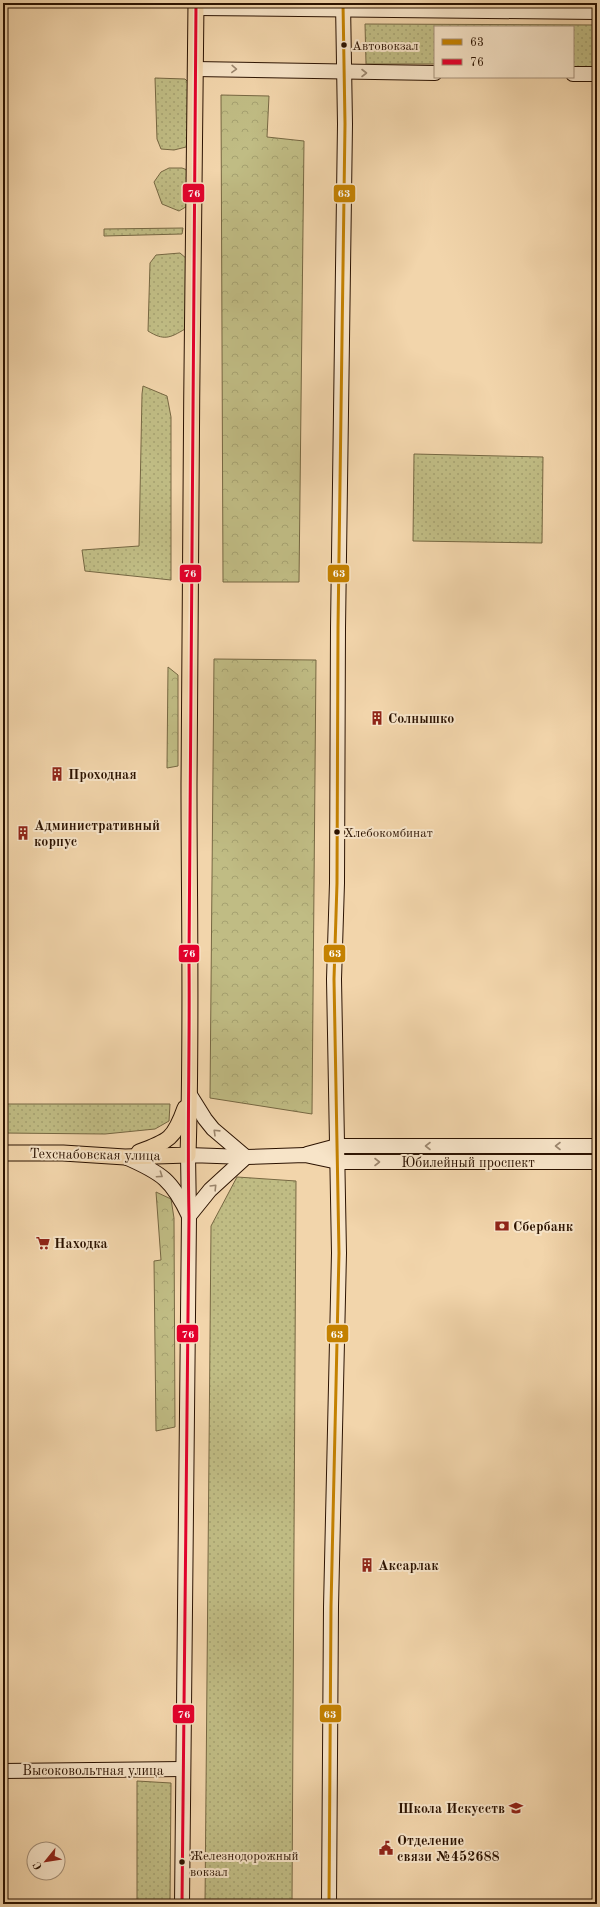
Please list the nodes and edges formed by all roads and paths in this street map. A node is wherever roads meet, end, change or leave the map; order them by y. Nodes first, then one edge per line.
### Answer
1 (196, 6) edge
2 (343, 7) edge
3 (597, 12) edge
4 (195, 68) junction
5 (344, 72) junction
6 (434, 73) edge
7 (574, 74) edge
8 (597, 74) edge
9 (190, 1095) junction
10 (337, 1146) junction
11 (597, 1146) edge
12 (3, 1153) edge
13 (188, 1155) junction
14 (305, 1155) junction
15 (246, 1156) junction
16 (125, 1157) junction
17 (338, 1162) junction
18 (597, 1162) edge
19 (189, 1216) junction
20 (183, 1769) junction
21 (3, 1770) edge
22 (182, 1904) edge
23 (329, 1904) edge

1 - 2 main road
1 - 4 main road
2 - 3 main road
2 - 5 main road
4 -> 5 main road
4 - 9 main road
5 -> 6 main road
5 - 10 main road
7 - 8 main road
9 - 13 main road
15 -> 9 main road
9 - 16 main road
11 -> 10 main road
10 - 14 main road
10 - 17 main road
12 - 16 main road, Техснабовская улица
13 - 15 main road
13 - 16 main road, Техснабовская улица
13 - 19 main road
14 - 15 main road
14 - 17 main road, Юбилейный проспект
19 -> 15 main road
16 -> 19 main road
17 -> 18 main road, Юбилейный проспект
17 - 23 main road
19 - 20 main road
20 - 21 main road, Высоковольтная улица
20 - 22 main road

